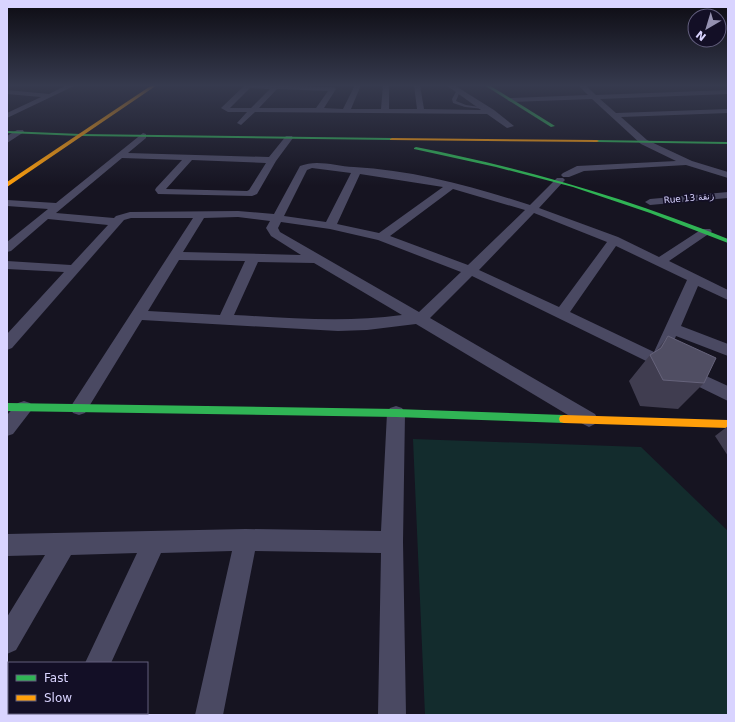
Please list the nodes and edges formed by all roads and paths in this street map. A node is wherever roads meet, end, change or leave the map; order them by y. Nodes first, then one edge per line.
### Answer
1 (105, 119) edge
2 (243, 119) edge
3 (502, 119) edge
4 (544, 119) edge
5 (617, 119) edge
6 (84, 122) dead end
7 (100, 122) junction
8 (120, 122) dead end
9 (237, 123) joint
10 (256, 123) dead end
11 (495, 126) dead end
12 (514, 126) joint
13 (532, 126) dead end
14 (609, 127) dead end
15 (625, 127) junction
16 (641, 127) dead end
17 (346, 129) dead end
18 (385, 130) dead end
19 (7, 132) edge
20 (20, 132) junction
21 (81, 135) junction
22 (143, 136) junction
23 (289, 138) junction
24 (421, 138) junction
25 (490, 139) junction
26 (7, 140) edge
27 (372, 140) junction
28 (644, 142) junction
29 (728, 143) edge
30 (484, 150) dead end
31 (121, 155) junction
32 (189, 158) junction
33 (272, 160) junction
34 (689, 163) junction
35 (357, 170) junction
36 (728, 175) edge
37 (563, 178) junction
38 (7, 185) edge
39 (451, 186) junction
40 (728, 195) edge
41 (650, 202) junction
42 (7, 203) edge
43 (59, 206) junction
44 (532, 209) junction
45 (201, 214) junction
46 (47, 216) junction
47 (277, 218) junction
48 (116, 222) junction
49 (330, 226) junction
50 (706, 231) junction
51 (728, 232) edge
52 (381, 237) junction
53 (614, 240) junction
54 (728, 241) edge
55 (7, 248) edge
56 (174, 256) junction
57 (253, 258) junction
58 (319, 259) junction
59 (661, 261) junction
60 (7, 265) edge
61 (75, 269) junction
62 (471, 271) junction
63 (695, 278) junction
64 (728, 296) edge
65 (561, 314) junction
66 (137, 315) junction
67 (421, 318) junction
68 (225, 320) junction
69 (672, 328) junction
70 (7, 344) edge
71 (728, 350) edge
72 (658, 360) junction
73 (728, 394) edge
74 (15, 407) edge
75 (79, 408) junction
76 (396, 413) junction
77 (591, 420) junction
78 (728, 424) edge
79 (7, 428) edge
80 (246, 540) junction
81 (392, 542) junction
82 (154, 543) junction
83 (7, 545) edge
84 (64, 545) junction
85 (7, 641) edge
86 (98, 662) edge
87 (209, 715) edge
88 (392, 715) edge

1 - 7 main road
2 - 9 street
3 - 12 street
4 - 13 main road
5 - 15 street
6 - 7 main road
7 - 8 main road
7 - 21 main road
9 - 10 main road
11 - 12 main road
14 - 15 main road
15 - 16 main road
15 - 28 street
17 - 27 main road
18 - 24 main road
19 - 20 main road
20 - 21 main road
20 - 26 street
21 - 22 main road
21 - 38 main road
22 - 23 main road
22 - 31 street
23 - 27 main road
23 - 33 street
24 - 25 main road
24 - 27 main road
24 - 37 main road
25 - 28 main road
25 - 30 main road
27 - 37 main road
28 - 29 main road
28 - 34 street
31 - 32 street
31 - 43 street
32 - 33 street
32 - 33 street
34 - 36 street
34 - 37 street
35 - 39 street
35 - 47 street
35 - 49 street
37 - 41 main road
37 - 44 street
37 - 50 main road
39 - 44 street
39 - 52 street
40 - 41 street, Rue 13 زنقة
41 - 51 main road
42 - 43 street
43 - 46 street
44 - 53 street
44 - 62 street
45 - 47 street
45 - 48 street
45 - 56 street
46 - 48 street
46 - 55 street
47 - 49 street
47 - 58 street
48 - 61 street
49 - 52 street
50 - 54 main road
50 - 59 street
52 - 62 street
53 - 59 street
53 - 65 street
56 - 57 street
56 - 66 street
57 - 58 street
57 - 68 street
58 - 67 street
59 - 63 street
60 - 61 street
61 - 70 street
62 - 65 street
62 - 67 street
63 - 64 street
63 - 69 street
65 - 72 street
66 - 68 street
66 - 75 street
67 - 68 street
67 - 77 street
69 - 71 street
69 - 72 street
72 - 73 street
74 - 75 main road
74 - 79 street
75 - 76 main road
76 - 77 main road
76 - 81 street
77 - 78 main road
80 - 81 street
80 - 82 street
80 - 87 street
81 - 88 street
82 - 84 street
82 - 86 street
83 - 84 street
84 - 85 street

